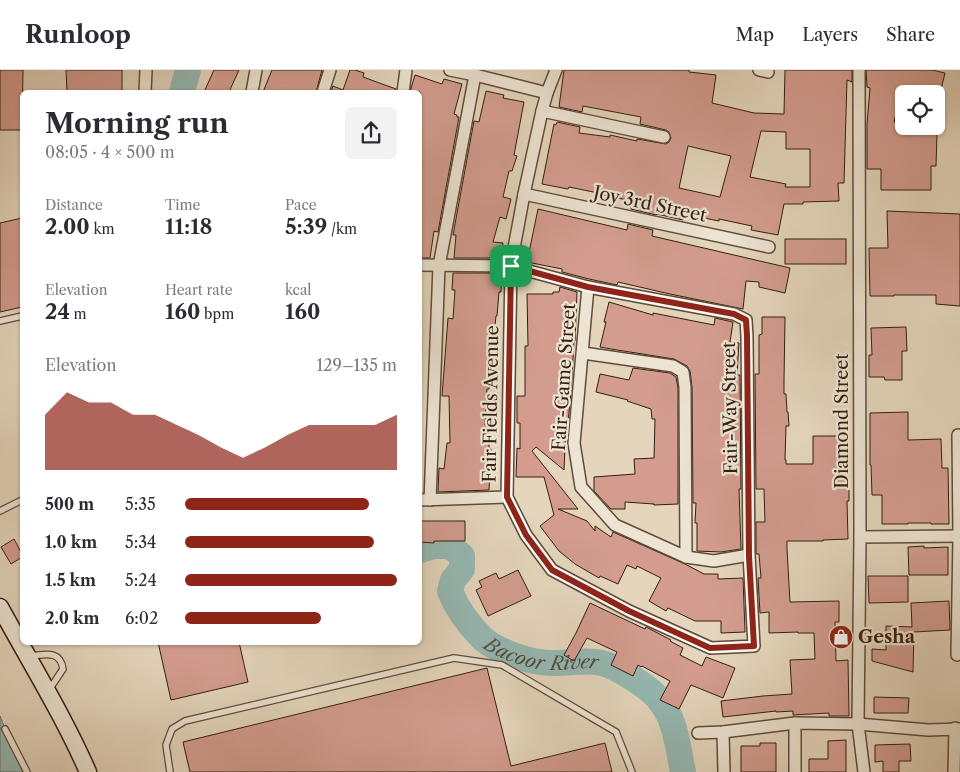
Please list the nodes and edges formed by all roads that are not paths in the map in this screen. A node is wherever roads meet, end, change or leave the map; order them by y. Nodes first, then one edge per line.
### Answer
1 (146, 70) edge
2 (256, 70) edge
3 (330, 70) edge
4 (406, 70) edge
5 (450, 70) edge
6 (556, 70) edge
7 (859, 70) edge
8 (475, 75) junction
9 (145, 90) edge
10 (252, 90) edge
11 (323, 90) edge
12 (402, 90) edge
13 (547, 93) junction
14 (542, 111) junction
15 (664, 137) dead end
16 (524, 194) junction
17 (769, 247) dead end
18 (422, 265) edge
19 (440, 266) junction
20 (511, 266) junction
21 (588, 287) junction
22 (20, 316) edge
23 (0, 321) edge
24 (583, 353) junction
25 (958, 436) dead end
26 (507, 497) junction
27 (425, 500) edge
28 (20, 501) edge
29 (0, 510) edge
30 (960, 536) edge
31 (860, 537) junction
32 (749, 556) junction
33 (686, 557) junction
34 (0, 607) edge
35 (20, 644) edge
36 (21, 645) edge
37 (754, 646) joint
38 (957, 655) dead end
39 (28, 656) junction
40 (48, 692) junction
41 (795, 723) junction
42 (858, 724) junction
43 (957, 728) edge
44 (5, 729) dead end
45 (698, 732) dead end
46 (723, 732) junction
47 (27, 772) edge
48 (88, 772) edge
49 (170, 772) edge
50 (632, 772) edge
51 (724, 772) edge
52 (795, 772) edge
53 (864, 772) edge
54 (954, 772) edge

1 - 9 street
2 - 10 street
3 - 11 street
4 - 12 street
5 - 8 street
6 - 13 street, Fair Fields Avenue
7 - 31 street, Diamond Street
8 - 13 street
8 - 19 street
13 - 14 street, Fair Fields Avenue
14 - 15 street
14 - 16 street, Fair Fields Avenue
16 - 17 street, Joy 3rd Street
16 - 20 street, Fair Fields Avenue
18 - 19 street, Fair-Way Street
19 - 20 street, Fair-Way Street
19 - 27 street
20 - 21 street, Fair-Way Street
20 - 26 street, Fair Fields Avenue
21 - 24 street, Fair-Game Street
21 - 32 street, Fair-Way Street
22 - 23 lane
24 - 33 street, Fair-Game Street
24 - 33 street
25 - 30 street
26 - 27 street
26 - 37 street, Fair Fields Avenue
28 - 29 lane
30 - 31 street
30 - 38 street
31 - 42 street, Diamond Street
32 - 33 street, Fair-Game Street
32 - 37 street, Fair-Way Street
34 - 35 main road
36 - 39 main road
39 - 40 main road
39 - 40 lane
40 - 48 main road
41 - 42 street
41 - 46 street
41 - 52 street
42 - 43 street
42 - 53 street, Diamond Street
43 - 54 street
44 - 47 lane
45 - 46 street
46 - 51 street
49 - 50 lane

